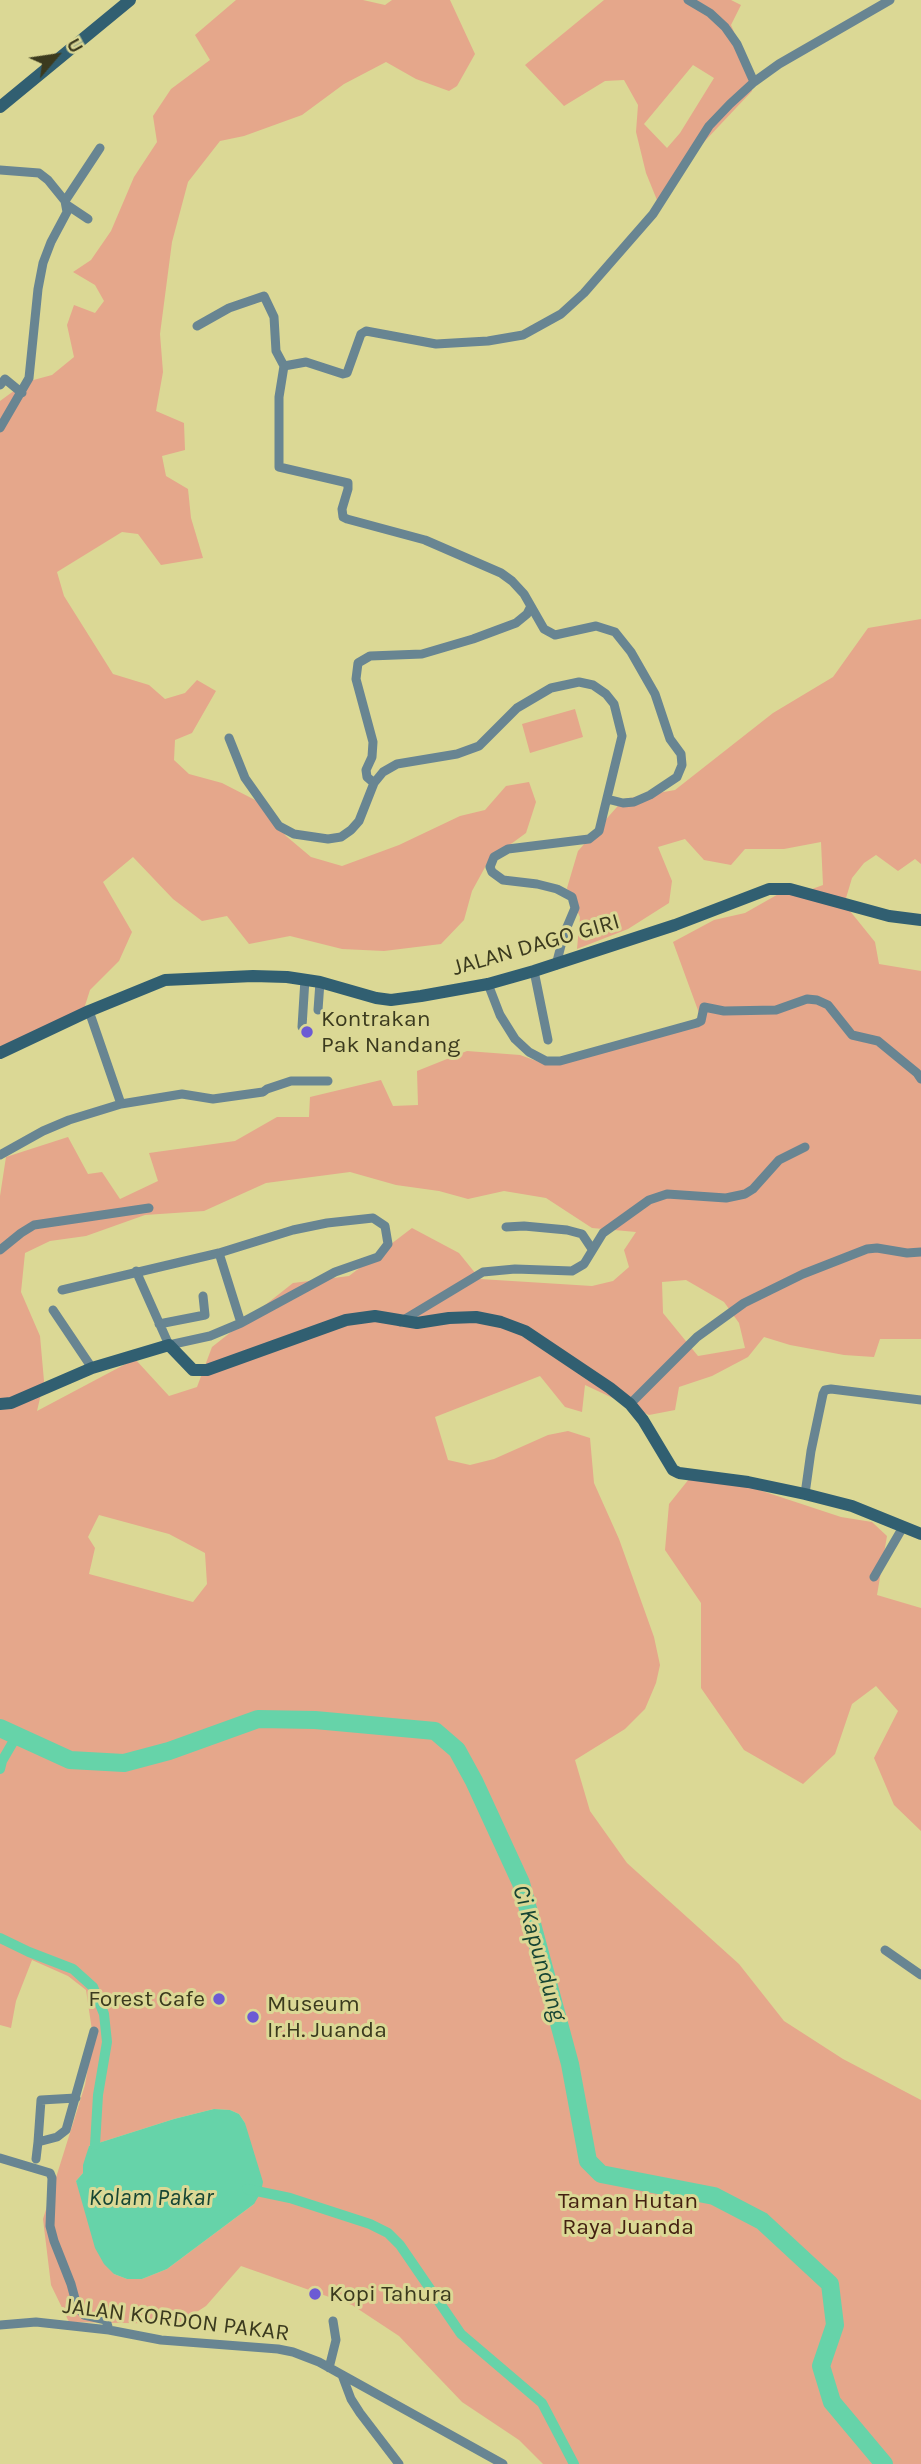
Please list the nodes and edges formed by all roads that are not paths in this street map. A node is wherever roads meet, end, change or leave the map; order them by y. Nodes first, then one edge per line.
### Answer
1 (130, 0) edge
2 (688, 0) edge
3 (890, 0) edge
4 (754, 82) junction
5 (0, 107) edge
6 (100, 148) dead end
7 (0, 170) edge
8 (66, 203) junction
9 (88, 219) dead end
10 (197, 326) dead end
11 (284, 366) junction
12 (2, 380) edge
13 (22, 393) junction
14 (0, 428) edge
15 (530, 608) junction
16 (229, 738) dead end
17 (374, 783) junction
18 (607, 799) junction
19 (921, 920) edge
20 (556, 965) junction
21 (534, 971) junction
22 (304, 979) junction
23 (320, 982) junction
24 (488, 984) junction
25 (318, 1010) dead end
26 (89, 1011) junction
27 (302, 1027) dead end
28 (548, 1040) dead end
29 (0, 1053) edge
30 (921, 1079) edge
31 (328, 1081) dead end
32 (121, 1104) junction
33 (804, 1147) dead end
34 (0, 1156) edge
35 (149, 1208) dead end
36 (506, 1227) dead end
37 (592, 1249) junction
38 (0, 1250) edge
39 (921, 1252) edge
40 (219, 1253) junction
41 (136, 1271) junction
42 (62, 1290) dead end
43 (203, 1296) dead end
44 (53, 1310) dead end
45 (400, 1322) junction
46 (241, 1323) junction
47 (159, 1324) junction
48 (169, 1345) junction
49 (92, 1368) junction
50 (921, 1400) edge
51 (0, 1404) edge
52 (630, 1404) junction
53 (805, 1494) junction
54 (903, 1527) junction
55 (921, 1534) edge
56 (874, 1577) dead end
57 (885, 1950) dead end
58 (921, 1975) edge
59 (94, 2031) dead end
60 (76, 2098) junction
61 (38, 2141) junction
62 (0, 2158) edge
63 (36, 2159) dead end
64 (333, 2321) dead end
65 (0, 2325) edge
66 (109, 2330) junction
67 (329, 2368) junction
68 (342, 2375) junction
69 (399, 2464) edge
70 (503, 2464) edge

1 - 5 street
2 - 4 street
3 - 4 street
4 - 11 street
6 - 8 street
7 - 8 street
8 - 9 street
8 - 13 street
10 - 11 street
11 - 15 street
12 - 13 street
13 - 14 street
15 - 17 street
15 - 18 street
16 - 17 street
17 - 18 street
18 - 20 street
19 - 20 street, JALAN DAGO GIRI
20 - 21 street, JALAN DAGO GIRI
21 - 24 street, JALAN DAGO GIRI
21 - 28 street
22 - 23 street, JALAN DAGO GIRI
22 - 26 street, JALAN DAGO GIRI
22 - 27 street
23 - 24 street, JALAN DAGO GIRI
23 - 25 street
24 - 30 street
26 - 29 street, JALAN DAGO GIRI
26 - 32 street
31 - 32 street
32 - 34 street
33 - 37 street
35 - 38 street
36 - 37 street
37 - 45 street
39 - 52 street
40 - 41 street
40 - 46 street
40 - 46 street
41 - 42 street
41 - 47 street
43 - 47 street
44 - 49 street
45 - 48 street
45 - 52 street
46 - 48 street
47 - 48 street
48 - 49 street
49 - 51 street
50 - 53 street
52 - 53 street
53 - 54 street
54 - 55 street
54 - 56 street
57 - 58 street
59 - 60 street
60 - 61 street
60 - 61 street
61 - 63 street
62 - 66 street
64 - 67 street
65 - 66 street, JALAN KORDON PAKAR
66 - 67 street, JALAN KORDON PAKAR
67 - 68 street, JALAN KORDON PAKAR
68 - 69 street
68 - 70 street, JALAN KORDON PAKAR

